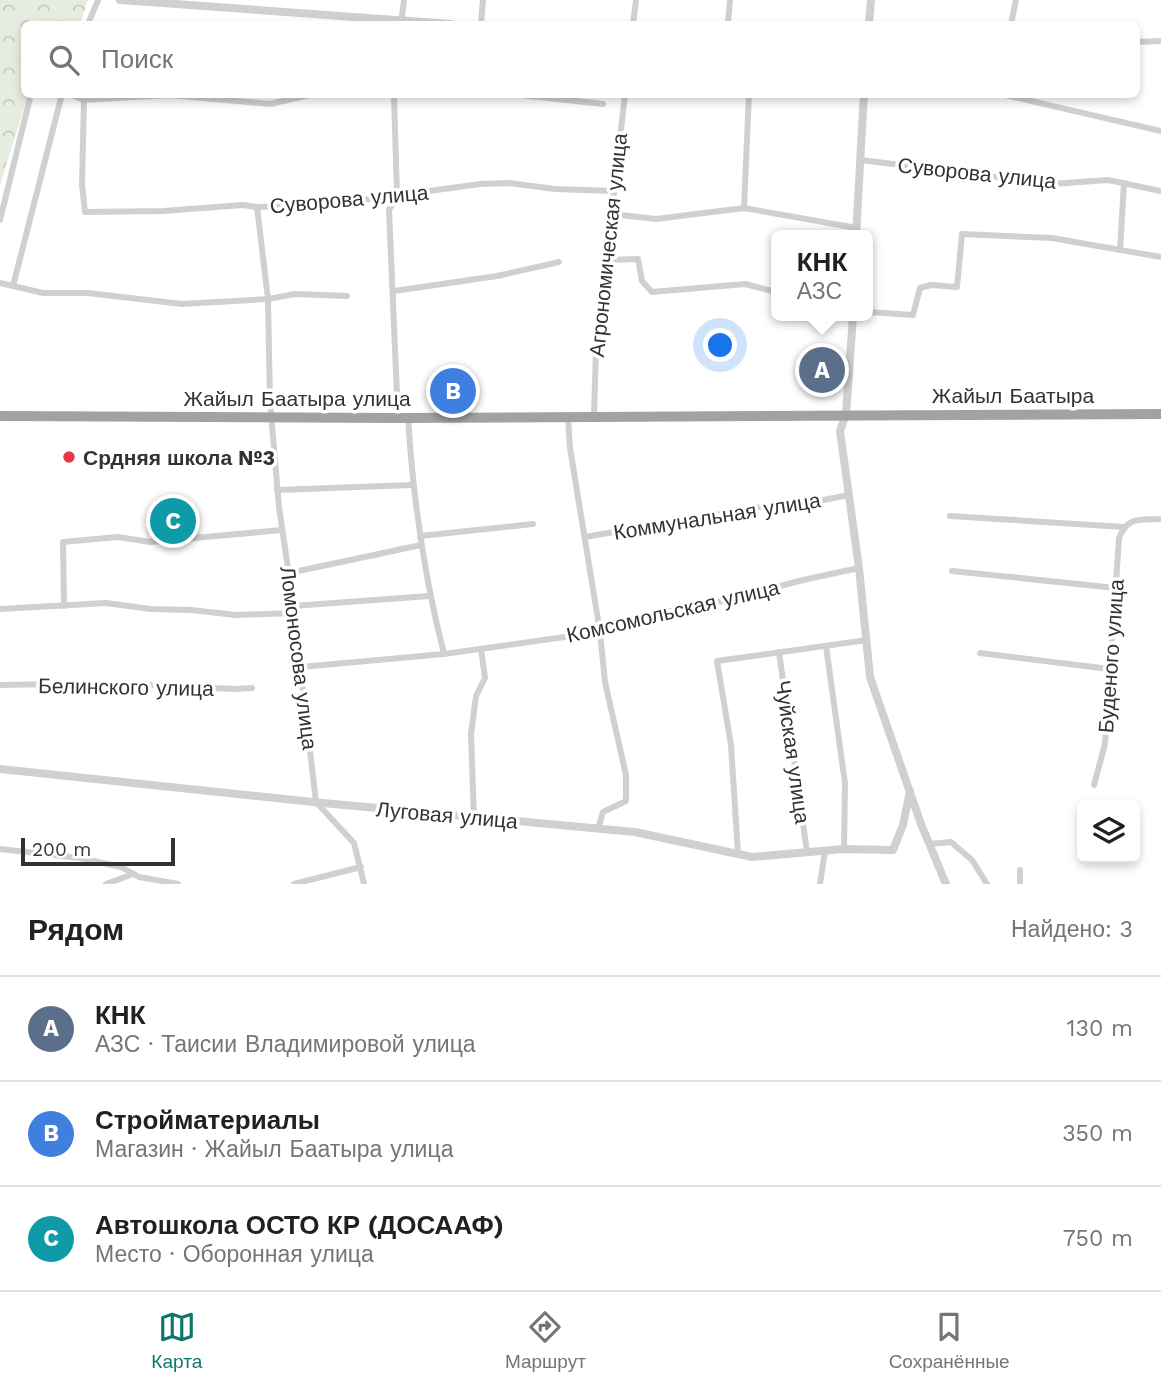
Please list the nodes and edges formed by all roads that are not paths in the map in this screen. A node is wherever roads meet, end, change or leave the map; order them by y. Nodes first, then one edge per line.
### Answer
1 (97, 0) edge
2 (120, 0) edge
3 (404, 0) edge
4 (483, 0) edge
5 (636, 0) edge
6 (730, 0) edge
7 (871, 0) edge
8 (1016, 0) edge
9 (200, 3) edge
10 (89, 21) edge
11 (381, 21) edge
12 (401, 21) edge
13 (481, 21) edge
14 (634, 21) edge
15 (728, 21) edge
16 (869, 21) edge
17 (1012, 21) edge
18 (1161, 41) edge
19 (1140, 42) edge
20 (30, 98) edge
21 (61, 98) edge
22 (79, 98) edge
23 (118, 98) edge
24 (203, 98) edge
25 (296, 98) edge
26 (394, 98) edge
27 (548, 98) edge
28 (625, 98) edge
29 (750, 98) edge
30 (864, 98) edge
31 (1024, 98) edge
32 (84, 100) junction
33 (603, 104) dead end
34 (1161, 131) edge
35 (861, 160) junction
36 (1124, 183) junction
37 (614, 191) junction
38 (1161, 191) edge
39 (397, 196) junction
40 (257, 207) junction
41 (744, 208) junction
42 (611, 214) junction
43 (0, 220) edge
44 (847, 230) edge
45 (856, 230) edge
46 (1120, 250) junction
47 (1161, 257) edge
48 (607, 260) junction
49 (559, 262) dead end
50 (0, 283) edge
51 (13, 286) junction
52 (394, 291) junction
53 (771, 291) edge
54 (347, 296) dead end
55 (268, 299) junction
56 (873, 312) edge
57 (853, 321) edge
58 (846, 414) junction
59 (1161, 414) edge
60 (568, 415) junction
61 (594, 415) junction
62 (0, 416) edge
63 (271, 416) junction
64 (403, 418) junction
65 (412, 485) junction
66 (277, 490) junction
67 (849, 495) junction
68 (950, 516) dead end
69 (1161, 519) edge
70 (533, 524) dead end
71 (1124, 527) junction
72 (282, 530) junction
73 (420, 536) junction
74 (585, 537) junction
75 (421, 545) junction
76 (859, 568) junction
77 (952, 571) dead end
78 (289, 573) junction
79 (1116, 588) junction
80 (429, 596) junction
81 (64, 606) junction
82 (0, 609) edge
83 (294, 610) junction
84 (600, 632) junction
85 (866, 640) junction
86 (826, 646) junction
87 (481, 649) junction
88 (779, 652) junction
89 (980, 653) dead end
90 (444, 654) junction
91 (301, 667) junction
92 (1110, 669) junction
93 (0, 685) edge
94 (252, 688) dead end
95 (0, 769) edge
96 (1094, 785) dead end
97 (910, 791) junction
98 (316, 802) junction
99 (474, 817) junction
100 (921, 824) junction
101 (902, 825) junction
102 (598, 829) junction
103 (929, 844) junction
104 (0, 849) edge
105 (844, 849) junction
106 (825, 850) junction
107 (807, 852) junction
108 (738, 854) junction
109 (361, 867) junction
110 (1020, 870) dead end
111 (133, 873) junction
112 (106, 884) edge
113 (178, 884) edge
114 (294, 884) edge
115 (364, 884) edge
116 (820, 884) edge
117 (947, 884) edge
118 (987, 884) edge
119 (1020, 884) edge

1 - 10 street
2 - 9 street
3 - 12 street
4 - 13 street
5 - 14 street
6 - 15 street
7 - 16 street
8 - 17 street
9 - 11 street
18 - 19 street
20 - 43 street
21 - 51 street
22 - 32 street
23 - 32 street
24 - 25 street
26 - 39 street
27 - 33 street
28 - 37 street, Агрономическая улица
29 - 41 street
30 - 35 street
31 - 34 street
32 - 40 street, Суворова улица
35 - 36 street, Суворова улица
35 - 45 street
36 - 38 street, Суворова улица
36 - 46 street
37 - 39 street, Суворова улица
37 - 42 street, Агрономическая улица
39 - 40 street, Суворова улица
39 - 52 street
40 - 55 street, Ломоносова улица
41 - 42 street
41 - 44 street
42 - 48 street, Агрономическая улица
46 - 47 street
46 - 56 street
48 - 53 street
48 - 61 street, Агрономическая улица
49 - 52 street
50 - 51 street
51 - 55 street
52 - 64 street
54 - 55 street
55 - 63 street, Ломоносова улица
57 - 58 street
58 - 59 highway, Жайыл Баатыра
58 - 61 highway, Жайыл Баатыра улица
58 - 67 street
60 - 61 highway, Жайыл Баатыра улица
60 - 64 highway, Жайыл Баатыра улица
60 - 74 street
62 - 63 highway, Жайыл Баатыра улица
63 - 64 highway, Жайыл Баатыра улица
63 - 66 street, Ломоносова улица
64 - 65 street
65 - 66 street
65 - 73 street
66 - 72 street, Ломоносова улица
67 - 74 street, Коммунальная улица
67 - 76 street
68 - 71 street
69 - 71 street
70 - 73 street
71 - 79 street, Буденого улица
72 - 78 street, Ломоносова улица
72 - 81 street
73 - 75 street
74 - 84 street
75 - 78 street
75 - 80 street
76 - 84 street, Комсомольская улица
76 - 85 street
77 - 79 street
78 - 83 street, Ломоносова улица
79 - 92 street, Буденого улица
80 - 83 street
80 - 90 street
81 - 82 street
81 - 83 street
83 - 91 street, Ломоносова улица
84 - 87 street, Комсомольская улица
84 - 102 street
85 - 86 street
85 - 97 street
86 - 88 street
86 - 105 street
87 - 90 street, Комсомольская улица
87 - 99 street
88 - 107 street, Чуйская улица
88 - 108 street
89 - 92 street
90 - 91 street, Комсомольская улица
91 - 98 street, Ломоносова улица
92 - 96 street, Буденого улица
93 - 94 street, Белинского улица
95 - 98 street, Луговая улица
97 - 100 street
97 - 101 street
98 - 99 street, Луговая улица
98 - 109 street
99 - 102 street, Луговая улица
100 - 101 street
100 - 103 street
101 - 105 street, Луговая улица
102 - 108 street, Луговая улица
103 - 117 street
103 - 118 street
104 - 111 street
105 - 106 street, Луговая улица
106 - 107 street, Луговая улица
106 - 116 street
107 - 108 street, Луговая улица
109 - 114 street
109 - 115 street
110 - 119 street
111 - 112 street
111 - 113 street

